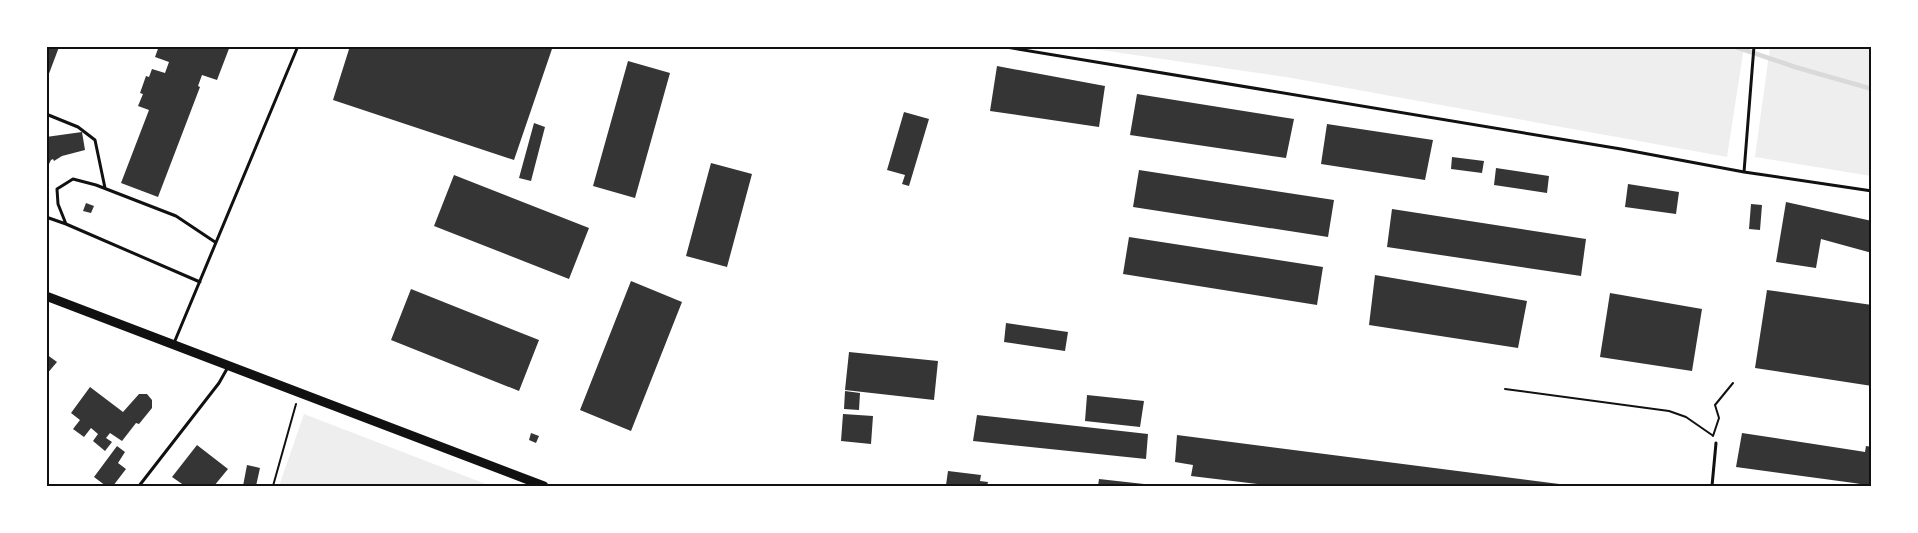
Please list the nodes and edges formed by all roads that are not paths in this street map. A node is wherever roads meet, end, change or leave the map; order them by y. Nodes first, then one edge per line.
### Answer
1 (298, 46) edge
2 (1000, 46) edge
3 (1754, 46) edge
4 (46, 114) edge
5 (1744, 172) junction
6 (105, 188) junction
7 (1872, 191) edge
8 (46, 217) edge
9 (66, 224) junction
10 (215, 242) junction
11 (200, 282) junction
12 (46, 296) edge
13 (173, 344) junction
14 (229, 366) junction
15 (1716, 442) road end
16 (139, 486) edge
17 (544, 486) edge
18 (1712, 486) edge

1 - 10 lane
2 - 5 lane
3 - 5 lane
4 - 6 lane
5 - 7 lane
6 - 9 lane
6 - 10 lane
8 - 9 lane
9 - 11 lane
10 - 11 lane
11 - 13 lane
12 - 13 main road
13 - 14 main road
14 - 16 lane
14 - 17 main road
15 - 18 lane

